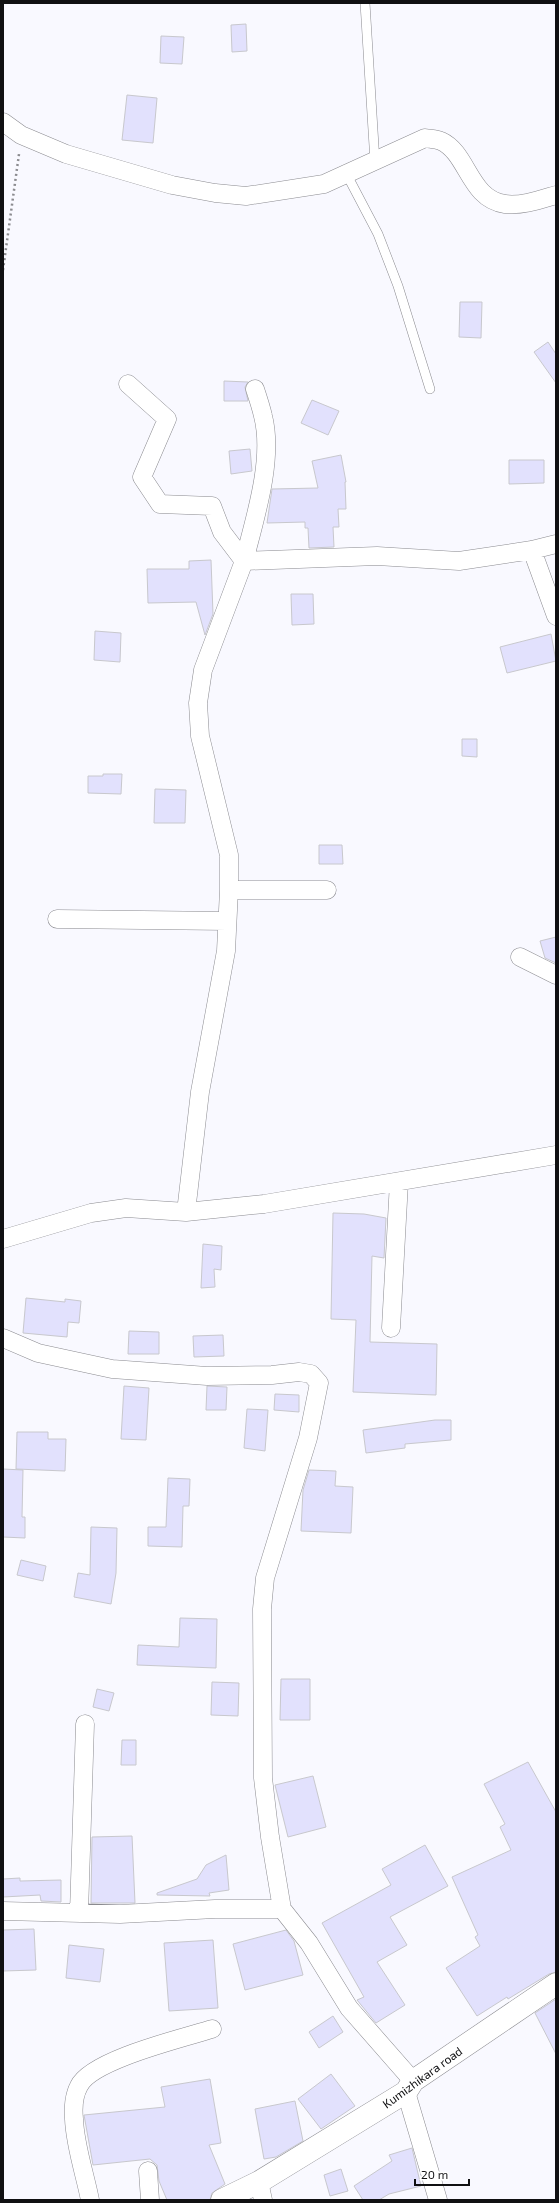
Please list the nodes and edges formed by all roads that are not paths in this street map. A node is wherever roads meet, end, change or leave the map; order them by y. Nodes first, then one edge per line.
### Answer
1 (365, 3) edge
2 (3, 122) edge
3 (376, 162) junction
4 (347, 175) junction
5 (556, 195) edge
6 (128, 384) dead end
7 (255, 389) dead end
8 (430, 389) dead end
9 (556, 544) edge
10 (532, 550) junction
11 (244, 560) junction
12 (556, 616) edge
13 (229, 890) junction
14 (327, 890) dead end
15 (57, 919) dead end
16 (227, 922) junction
17 (520, 956) dead end
18 (556, 975) edge
19 (556, 1155) edge
20 (398, 1182) junction
21 (186, 1212) junction
22 (3, 1239) edge
23 (391, 1328) dead end
24 (3, 1338) edge
25 (85, 1724) dead end
26 (282, 1909) junction
27 (3, 1911) edge
28 (79, 1913) junction
29 (556, 1984) edge
30 (212, 2029) dead end
31 (410, 2087) junction
32 (148, 2171) dead end
33 (261, 2191) edge
34 (90, 2200) edge
35 (150, 2200) edge
36 (222, 2200) edge
37 (438, 2200) edge

1 - 3 lane
2 - 4 street
3 - 4 street
3 - 5 street
4 - 8 lane
6 - 11 street
7 - 11 street
9 - 10 street
10 - 11 street
10 - 12 street
11 - 13 street
13 - 14 street
13 - 16 street
15 - 16 street
16 - 21 street
17 - 18 street
19 - 20 street
20 - 21 street
20 - 23 street
21 - 22 street
24 - 26 street
25 - 28 street
26 - 28 street
26 - 31 street
27 - 28 street
29 - 31 street, Kumizhikara road
30 - 34 street
31 - 33 street, Kumizhikara road
31 - 37 street
32 - 35 street
33 - 36 street, Kumizhikara road

